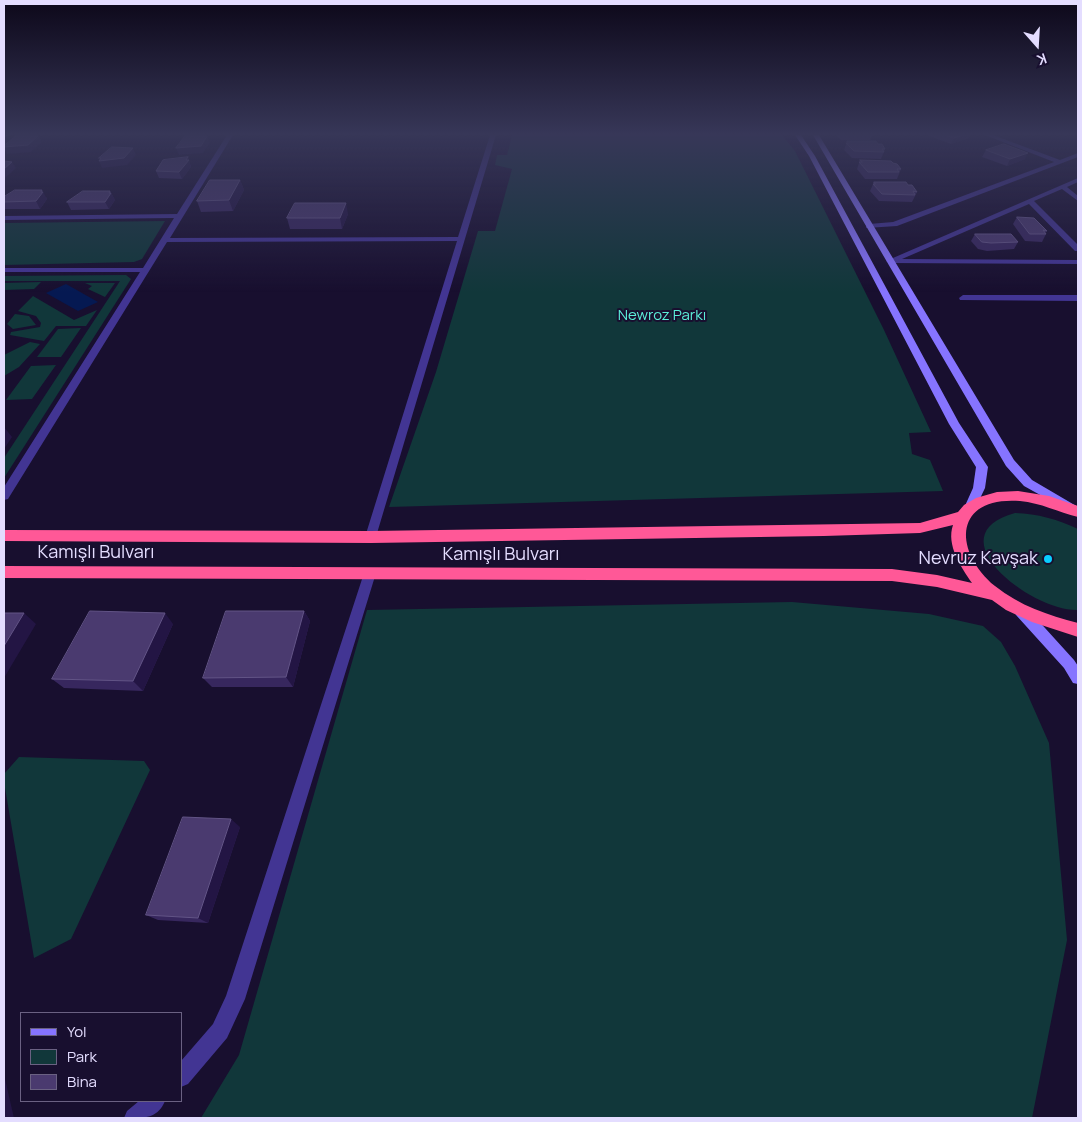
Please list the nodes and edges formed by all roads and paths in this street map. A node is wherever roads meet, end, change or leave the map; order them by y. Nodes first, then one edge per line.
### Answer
1 (198, 187) edge
2 (477, 187) edge
3 (829, 187) edge
4 (846, 187) edge
5 (992, 187) edge
6 (1063, 187) joint
7 (1078, 199) edge
8 (1030, 201) junction
9 (180, 216) junction
10 (4, 218) edge
11 (869, 226) junction
12 (462, 239) junction
13 (166, 240) junction
14 (1078, 249) edge
15 (890, 261) junction
16 (1078, 262) edge
17 (4, 270) edge
18 (147, 270) junction
19 (963, 298) dead end
20 (1078, 298) edge
21 (4, 496) edge
22 (966, 512) junction
23 (1078, 512) edge
24 (4, 535) edge
25 (371, 537) junction
26 (4, 572) edge
27 (370, 573) junction
28 (996, 595) junction
29 (1021, 611) junction
30 (1078, 630) edge
31 (1078, 678) edge
32 (182, 1076) edge
33 (154, 1102) edge
34 (134, 1118) edge

1 - 9 street
2 - 12 street
3 - 22 main road
4 - 11 main road
5 - 11 street
6 - 7 street
6 - 8 street
8 - 14 street
8 - 15 street
9 - 10 street
9 - 13 street
11 - 15 main road
12 - 13 street
12 - 25 street
13 - 18 street
15 - 16 street
15 - 23 main road
17 - 18 street
18 - 21 street
19 - 20 street
22 - 23 highway, Kamışlı Bulvarı
22 - 25 highway, Kamışlı Bulvarı
22 - 28 highway
24 - 25 highway, Kamışlı Bulvarı
26 - 27 highway, Kamışlı Bulvarı
27 - 28 highway, Kamışlı Bulvarı
27 - 32 street
28 - 29 highway
29 - 30 highway
29 - 31 main road
33 - 34 street

